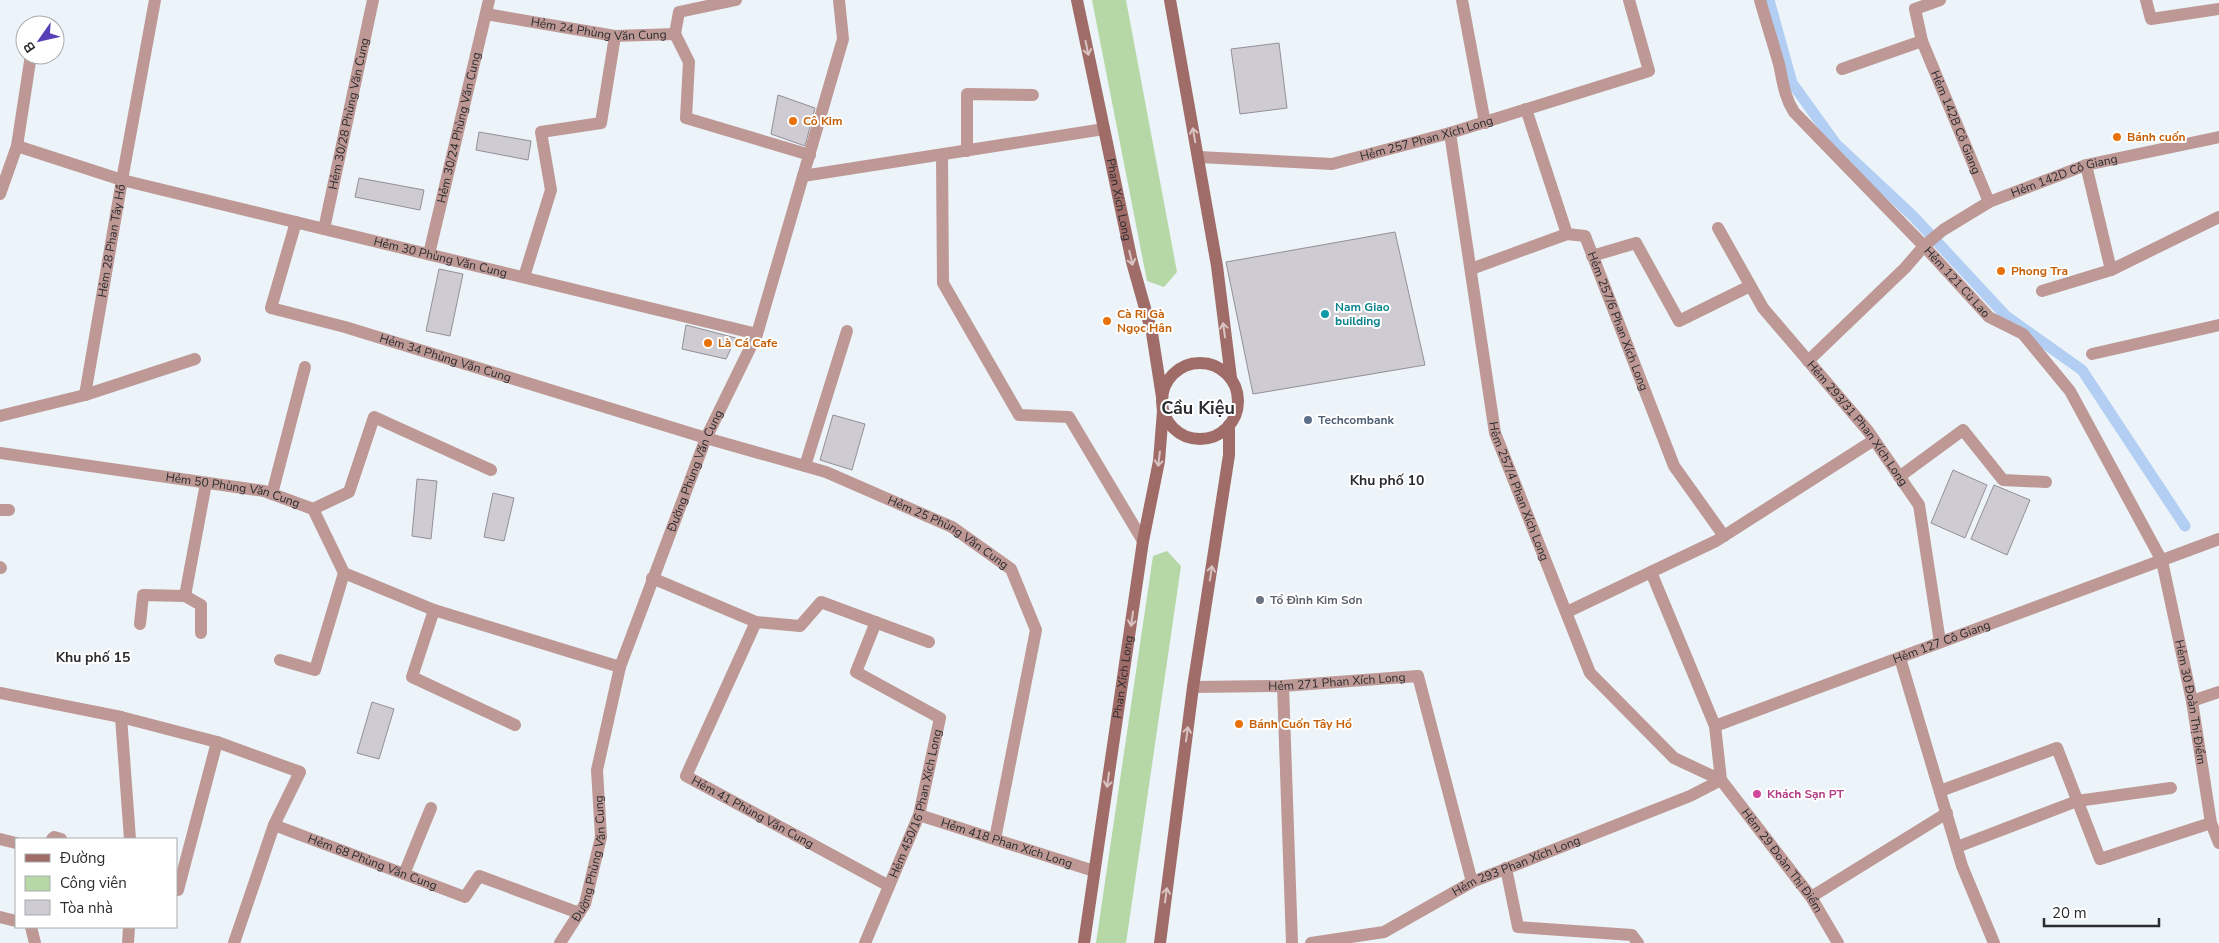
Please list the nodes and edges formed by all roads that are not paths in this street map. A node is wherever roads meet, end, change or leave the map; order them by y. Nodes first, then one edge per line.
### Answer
1 (155, 0) edge
2 (373, 0) edge
3 (489, 0) edge
4 (736, 0) edge
5 (838, 0) edge
6 (1077, 0) edge
7 (1170, 0) edge
8 (1462, 0) edge
9 (1628, 0) edge
10 (1760, 0) edge
11 (1940, 0) edge
12 (2146, 0) edge
13 (1913, 4) edge
14 (2219, 9) edge
15 (486, 14) junction
16 (675, 34) junction
17 (615, 36) junction
18 (1922, 42) junction
19 (29, 65) edge
20 (1842, 69) dead end
21 (1033, 95) dead end
22 (1526, 110) junction
23 (1484, 122) junction
24 (1104, 129) junction
25 (1450, 133) junction
26 (2219, 137) edge
27 (17, 146) junction
28 (967, 151) junction
29 (810, 155) junction
30 (942, 155) junction
31 (1199, 158) junction
32 (2086, 165) junction
33 (804, 176) junction
34 (122, 180) junction
35 (0, 194) edge
36 (1989, 202) junction
37 (2219, 217) edge
38 (296, 222) junction
39 (1718, 228) dead end
40 (324, 229) junction
41 (1567, 234) junction
42 (1924, 246) junction
43 (429, 254) junction
44 (1592, 256) junction
45 (1471, 269) junction
46 (2111, 270) junction
47 (524, 277) junction
48 (1750, 286) junction
49 (2042, 291) dead end
50 (2219, 325) edge
51 (847, 331) dead end
52 (757, 334) junction
53 (2092, 354) dead end
54 (195, 359) dead end
55 (1808, 361) junction
56 (305, 367) dead end
57 (1231, 378) junction
58 (85, 395) junction
59 (1162, 397) junction
60 (1163, 410) junction
61 (0, 416) edge
62 (1229, 425) junction
63 (706, 438) junction
64 (1874, 440) junction
65 (0, 453) edge
66 (805, 466) junction
67 (491, 470) dead end
68 (1899, 477) junction
69 (2046, 482) dead end
70 (206, 483) junction
71 (272, 494) junction
72 (313, 509) junction
73 (1724, 536) junction
74 (2219, 538) edge
75 (1143, 541) junction
76 (2162, 561) junction
77 (1650, 572) junction
78 (344, 573) junction
79 (652, 578) junction
80 (185, 596) junction
81 (434, 610) junction
82 (1567, 612) junction
83 (756, 622) junction
84 (876, 622) junction
85 (140, 624) dead end
86 (201, 633) dead end
87 (929, 642) dead end
88 (1940, 642) junction
89 (1900, 658) junction
90 (280, 660) dead end
91 (620, 667) junction
92 (1284, 686) junction
93 (1193, 687) junction
94 (2219, 692) edge
95 (0, 693) edge
96 (2192, 701) junction
97 (121, 717) junction
98 (515, 725) dead end
99 (1715, 726) junction
100 (217, 742) junction
101 (1721, 780) junction
102 (2171, 788) dead end
103 (1940, 790) junction
104 (2077, 801) junction
105 (431, 808) dead end
106 (1947, 813) junction
107 (919, 814) junction
108 (2211, 823) junction
109 (274, 826) junction
110 (130, 838) edge
111 (0, 839) edge
112 (995, 839) junction
113 (15, 843) edge
114 (2219, 844) edge
115 (1957, 847) junction
116 (1506, 868) junction
117 (1094, 871) junction
118 (404, 874) junction
119 (1472, 882) junction
120 (889, 886) junction
121 (178, 890) dead end
122 (1811, 897) junction
123 (579, 913) junction
124 (0, 917) edge
125 (15, 921) edge
126 (31, 928) edge
127 (128, 928) edge
128 (1833, 941) edge
129 (238, 942) edge
130 (35, 943) edge
131 (128, 943) edge
132 (560, 943) edge
133 (866, 943) edge
134 (1084, 943) edge
135 (1160, 943) edge
136 (1292, 943) edge
137 (1311, 943) edge
138 (1638, 943) edge
139 (1994, 943) edge

1 - 34 street, Hẻm 28 Phan Tây Hồ
2 - 40 street, Hẻm 30/28 Phùng Văn Cung
3 - 15 street, Hẻm 30/24 Phùng Văn Cung
4 - 16 street
5 - 29 street, Đường Phùng Văn Cung
6 -> 24 street, Phan Xích Long
31 -> 7 street
8 - 23 street
9 - 22 street, Hẻm 257 Phan Xích Long
10 - 42 street, Hẻm 121 Cù Lao
11 - 13 street
12 - 14 street
13 - 18 street, Hẻm 142B Cô Giang
15 - 17 street, Hẻm 24 Phùng Văn Cung
15 - 43 street, Hẻm 30/24 Phùng Văn Cung
16 - 17 street, Hẻm 24 Phùng Văn Cung
16 - 29 street, Hẻm 24 Phùng Văn Cung
17 - 47 street
18 - 20 street
18 - 36 street, Hẻm 142B Cô Giang
19 - 27 street
21 - 28 street
22 - 23 street, Hẻm 257 Phan Xích Long
22 - 41 street
23 - 25 street, Hẻm 257 Phan Xích Long
24 - 28 street
24 -> 59 street, Phan Xích Long
25 - 31 street, Hẻm 257 Phan Xích Long
25 - 45 street, Hẻm 257/4 Phan Xích Long
26 - 32 street, Hẻm 142D Cô Giang
27 - 34 street, Hẻm 30 Phùng Văn Cung
27 - 35 street
28 - 30 street
29 - 33 street, Đường Phùng Văn Cung
30 - 33 street
30 - 75 street
57 -> 31 street
32 - 36 street, Hẻm 142D Cô Giang
32 - 46 street
33 - 52 street, Đường Phùng Văn Cung
34 - 38 street, Hẻm 30 Phùng Văn Cung
34 - 58 street, Hẻm 28 Phan Tây Hồ
36 - 42 street, Hẻm 142D Cô Giang
37 - 46 street
38 - 40 street, Hẻm 30 Phùng Văn Cung
38 - 63 street, Hẻm 34 Phùng Văn Cung
39 - 48 street, Hẻm 293/31 Phan Xích Long
40 - 43 street, Hẻm 30 Phùng Văn Cung
41 - 44 street, Hẻm 257/6 Phan Xích Long
41 - 45 street
42 - 55 street, Hẻm 142D Cô Giang
42 - 76 street, Hẻm 121 Cù Lao
43 - 47 street, Hẻm 30 Phùng Văn Cung
44 - 48 street
44 - 73 street, Hẻm 257/6 Phan Xích Long
45 - 82 street, Hẻm 257/4 Phan Xích Long
46 - 49 street
47 - 52 street, Hẻm 30 Phùng Văn Cung
48 - 55 street, Hẻm 293/31 Phan Xích Long
50 - 53 street
51 - 66 street
52 - 63 street, Đường Phùng Văn Cung
54 - 58 street
55 - 64 street, Hẻm 293/31 Phan Xích Long
56 - 71 street
57 - 59 street
57 - 62 street
58 - 61 street
59 - 60 street
60 - 62 street
60 -> 75 street, Phan Xích Long
93 -> 62 street
63 - 66 street, Hẻm 25 Phùng Văn Cung
63 - 79 street, Đường Phùng Văn Cung
64 - 68 street, Hẻm 293/31 Phan Xích Long
64 - 73 street
65 - 70 street, Hẻm 50 Phùng Văn Cung
66 - 112 street, Hẻm 25 Phùng Văn Cung
67 - 72 street
68 - 69 street
68 - 88 street, Hẻm 293/31 Phan Xích Long
70 - 71 street, Hẻm 50 Phùng Văn Cung
70 - 80 street
71 - 72 street, Hẻm 50 Phùng Văn Cung
72 - 78 street, Hẻm 50 Phùng Văn Cung
73 - 77 street
74 - 76 street, Hẻm 127 Cô Giang
75 -> 117 street, Phan Xích Long
76 - 88 street, Hẻm 127 Cô Giang
76 - 96 street, Hẻm 30 Đoàn Thị Điểm
77 - 82 street
77 - 99 street
78 - 81 street
78 - 90 street
79 - 83 street
79 - 91 street, Đường Phùng Văn Cung
80 - 85 street
80 - 86 street
81 - 91 street
81 - 98 street
82 - 101 street, Hẻm 257/4 Phan Xích Long
83 - 84 street
83 - 120 street, Hẻm 41 Phùng Văn Cung
84 - 87 street
84 - 107 street, Hẻm 450/16 Phan Xích Long
88 - 89 street, Hẻm 127 Cô Giang
89 - 99 street, Hẻm 127 Cô Giang
89 - 103 street
91 - 123 street, Đường Phùng Văn Cung
92 - 93 street, Hẻm 271 Phan Xích Long
92 - 119 street, Hẻm 271 Phan Xích Long
92 - 136 street
135 -> 93 street
94 - 96 street
95 - 97 street
96 - 108 street, Hẻm 30 Đoàn Thị Điểm
97 - 100 street
97 - 110 street
99 - 101 street
100 - 109 street
100 - 121 street
101 - 116 street, Hẻm 293 Phan Xích Long
101 - 122 street, Hẻm 29 Đoàn Thị Điểm
102 - 104 street
103 - 104 street
103 - 106 street
104 - 108 street
104 - 115 street
105 - 118 street
106 - 115 street
106 - 122 street
107 - 112 street, Hẻm 418 Phan Xích Long
107 - 120 street, Hẻm 450/16 Phan Xích Long
108 - 114 street, Hẻm 30 Đoàn Thị Điểm
109 - 118 street, Hẻm 68 Phùng Văn Cung
109 - 129 street
111 - 113 street
112 - 117 street, Hẻm 418 Phan Xích Long
115 - 139 street
116 - 119 street, Hẻm 293 Phan Xích Long
116 - 138 street
117 - 134 street, Phan Xích Long
118 - 123 street, Hẻm 68 Phùng Văn Cung
119 - 137 street, Hẻm 293 Phan Xích Long
120 - 133 street, Hẻm 450/16 Phan Xích Long
122 - 128 street, Hẻm 29 Đoàn Thị Điểm
123 - 132 street, Đường Phùng Văn Cung
124 - 125 street
126 - 130 street
127 - 131 street

